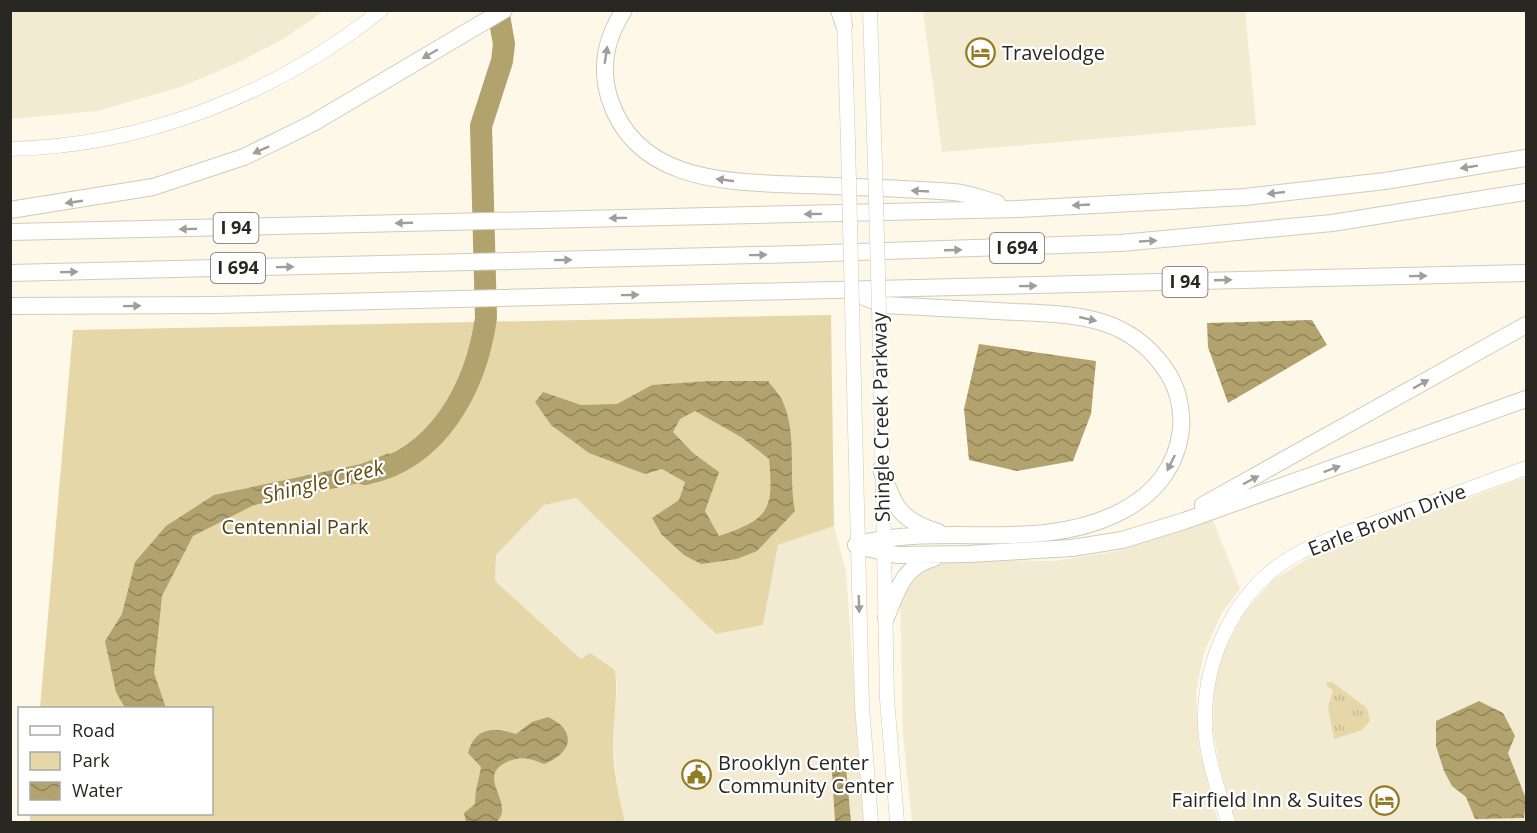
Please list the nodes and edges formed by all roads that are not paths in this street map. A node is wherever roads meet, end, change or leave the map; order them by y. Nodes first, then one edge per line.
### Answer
1 (381, 10) edge
2 (504, 10) edge
3 (624, 10) edge
4 (870, 10) edge
5 (842, 15) edge
6 (10, 149) edge
7 (1527, 158) edge
8 (1527, 192) edge
9 (1018, 209) junction
10 (10, 210) edge
11 (10, 232) edge
12 (10, 273) edge
13 (1527, 273) edge
14 (843, 290) junction
15 (10, 306) edge
16 (1526, 325) edge
17 (1527, 399) edge
18 (1527, 468) edge
19 (881, 469) junction
20 (984, 535) junction
21 (1122, 540) junction
22 (856, 545) junction
23 (883, 545) junction
24 (968, 554) junction
25 (886, 618) junction
26 (871, 822) edge
27 (897, 822) edge
28 (1228, 822) edge

1 - 6 street
2 -> 10 highway
9 -> 3 highway
4 - 19 street, Shingle Creek Parkway, bridge
5 - 22 street, Shingle Creek Parkway, bridge
7 -> 9 highway, I 94
12 -> 8 highway, I 694
9 -> 11 highway, I 94
14 -> 13 highway, I 94
15 -> 14 highway, I 94
14 -> 20 highway
21 -> 16 highway
21 -> 17 highway
18 - 28 street, Earle Brown Drive
19 - 20 highway
19 - 23 street, Shingle Creek Parkway
20 - 23 highway
21 - 24 highway
22 - 23 highway
22 -> 26 street, Shingle Creek Parkway
23 - 24 highway
23 - 25 street, Shingle Creek Parkway
24 - 25 highway
25 - 27 street, Shingle Creek Parkway

